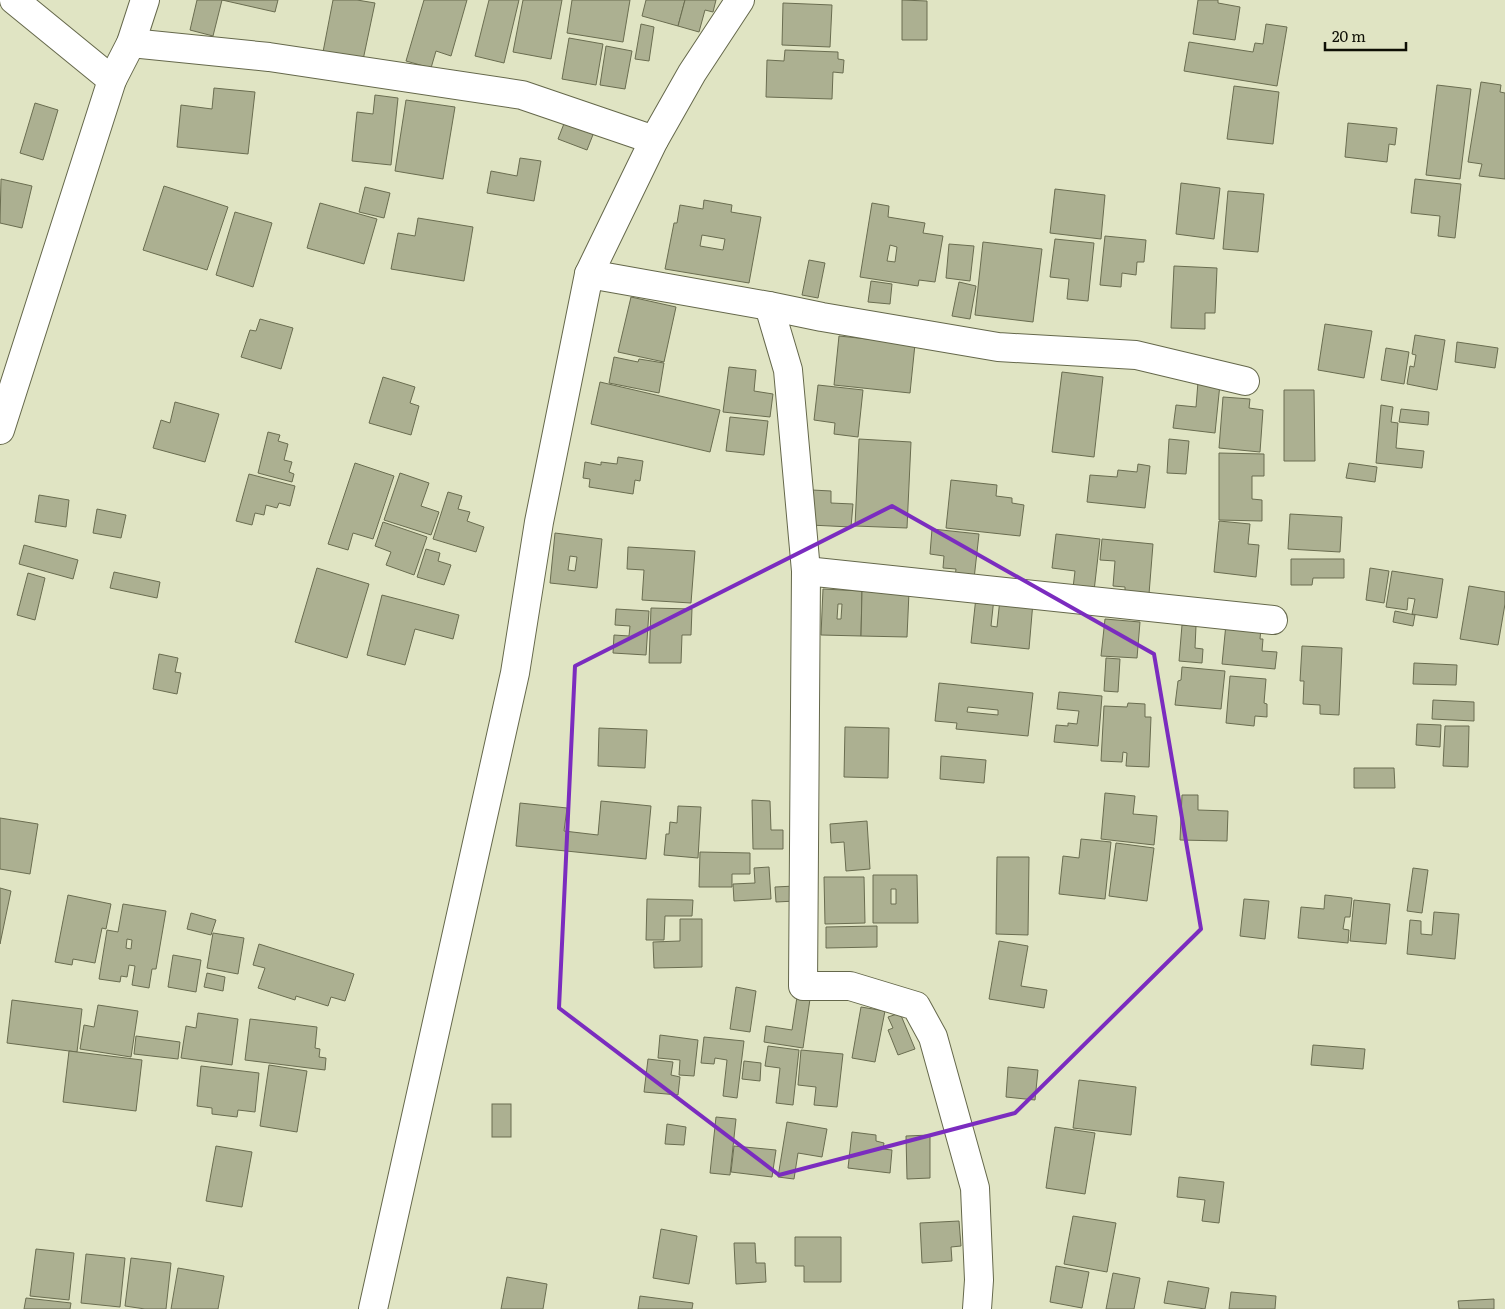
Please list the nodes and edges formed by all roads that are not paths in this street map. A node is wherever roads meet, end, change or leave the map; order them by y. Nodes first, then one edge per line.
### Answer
1 (14, 0) edge
2 (145, 0) edge
3 (740, 0) edge
4 (131, 43) junction
5 (112, 80) junction
6 (654, 140) junction
7 (589, 274) junction
8 (769, 306) junction
9 (1245, 381) dead end
10 (0, 430) edge
11 (806, 571) junction
12 (1272, 620) dead end
13 (373, 1309) edge
14 (977, 1309) edge

1 - 5 street
2 - 4 street
3 - 6 street
4 - 5 street
4 - 6 street
5 - 10 street
6 - 7 street
7 - 8 street
7 - 13 street
8 - 9 street
8 - 11 street
11 - 12 street
11 - 14 street

